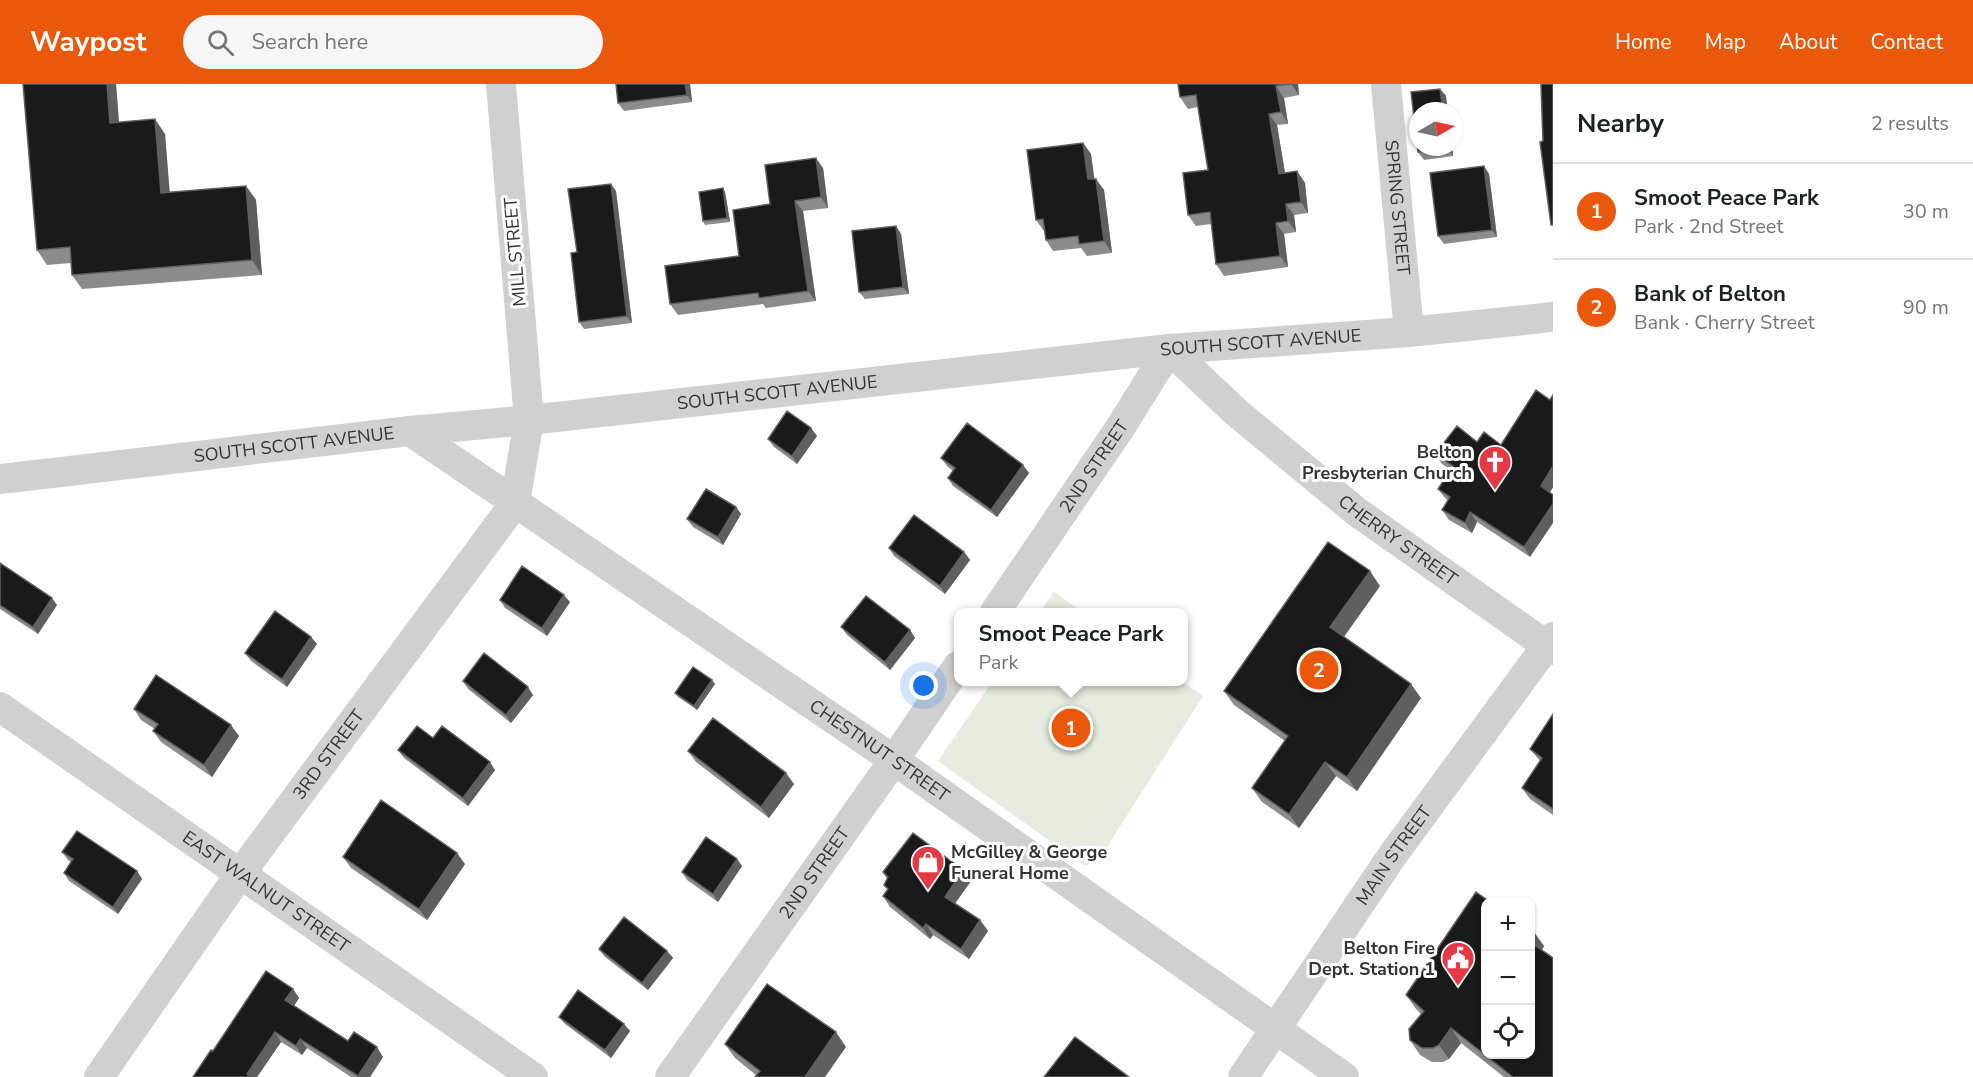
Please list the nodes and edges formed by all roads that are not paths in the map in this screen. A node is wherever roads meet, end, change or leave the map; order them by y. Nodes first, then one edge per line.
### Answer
1 (501, 84) edge
2 (1386, 84) edge
3 (1553, 317) edge
4 (1408, 332) junction
5 (1169, 349) junction
6 (529, 420) junction
7 (410, 431) junction
8 (0, 479) edge
9 (515, 503) junction
10 (998, 608) edge
11 (1551, 644) edge
12 (954, 672) edge
13 (0, 707) edge
14 (894, 760) junction
15 (240, 874) junction
16 (1276, 1029) junction
17 (99, 1077) edge
18 (533, 1077) edge
19 (670, 1077) edge
20 (1243, 1077) edge
21 (1344, 1077) edge

1 - 6 street, MILL STREET
2 - 4 street, SPRING STREET
3 - 4 street, SOUTH SCOTT AVENUE
4 - 5 street, SOUTH SCOTT AVENUE
5 - 6 street, SOUTH SCOTT AVENUE
5 - 10 street, 2ND STREET
5 - 11 street, CHERRY STREET
6 - 7 street, SOUTH SCOTT AVENUE
6 - 9 street, 3RD STREET
7 - 8 street, SOUTH SCOTT AVENUE
7 - 9 street, CHESTNUT STREET
9 - 14 street, CHESTNUT STREET
9 - 15 street, 3RD STREET
11 - 16 street, MAIN STREET
12 - 14 street, 2ND STREET
13 - 15 street, EAST WALNUT STREET
14 - 16 street, CHESTNUT STREET
14 - 19 street, 2ND STREET
15 - 17 street, 3RD STREET
15 - 18 street, EAST WALNUT STREET
16 - 20 street, MAIN STREET
16 - 21 street, CHESTNUT STREET

